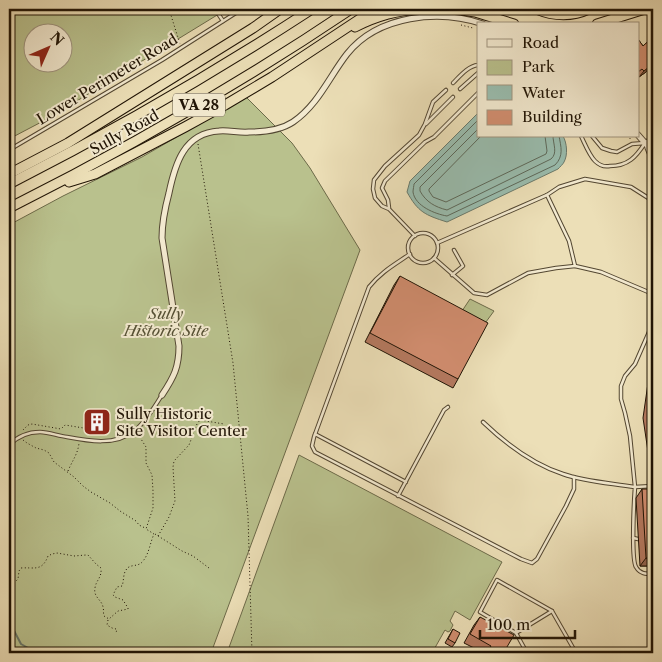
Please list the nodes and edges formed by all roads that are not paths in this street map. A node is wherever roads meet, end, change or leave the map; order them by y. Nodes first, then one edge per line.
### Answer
1 (215, 9) edge
2 (242, 9) edge
3 (280, 9) edge
4 (286, 9) edge
5 (312, 9) edge
6 (351, 9) edge
7 (374, 9) edge
8 (422, 9) edge
9 (455, 9) edge
10 (536, 9) edge
11 (589, 9) edge
12 (645, 9) edge
13 (223, 21) junction
14 (477, 22) edge
15 (508, 22) edge
16 (603, 22) edge
17 (253, 28) junction
18 (319, 46) junction
19 (477, 64) edge
20 (477, 74) edge
21 (453, 83) dead end
22 (460, 89) dead end
23 (446, 90) dead end
24 (477, 94) edge
25 (453, 97) dead end
26 (425, 124) junction
27 (653, 136) edge
28 (640, 137) edge
29 (582, 138) edge
30 (594, 138) edge
31 (645, 143) junction
32 (9, 150) edge
33 (653, 152) edge
34 (653, 160) edge
35 (9, 174) edge
36 (9, 184) edge
37 (42, 191) junction
38 (546, 195) junction
39 (653, 201) edge
40 (9, 208) edge
41 (389, 209) junction
42 (415, 236) junction
43 (437, 243) junction
44 (454, 250) dead end
45 (410, 254) junction
46 (434, 258) junction
47 (575, 266) junction
48 (452, 275) junction
49 (653, 294) edge
50 (653, 322) edge
51 (162, 394) joint
52 (448, 407) dead end
53 (483, 422) dead end
54 (315, 434) junction
55 (9, 445) edge
56 (574, 477) junction
57 (406, 482) junction
58 (653, 486) edge
59 (635, 487) junction
60 (398, 496) junction
61 (634, 538) junction
62 (638, 539) dead end
63 (653, 574) edge
64 (552, 611) junction
65 (516, 633) junction
66 (527, 653) edge
67 (576, 653) edge

1 - 13 lane
2 - 13 lane, Lower Perimeter Road
3 - 17 highway
4 - 17 highway
5 - 36 highway, Sully Road / VA 28
6 - 37 highway, Sully Road / VA 28
7 - 18 highway
8 - 18 highway
9 - 15 highway
10 - 11 highway
12 - 16 highway
13 - 32 lane, Lower Perimeter Road
14 - 51 street
17 - 35 highway
18 - 37 highway
19 - 21 lane
20 - 22 lane
23 - 26 lane
24 - 41 lane
25 - 26 lane
26 - 41 lane
27 - 31 lane
28 - 31 street
29 - 31 lane
30 - 31 lane
31 - 33 street
31 - 34 street
37 - 40 highway, Sully Road / VA 28
38 - 39 lane
38 - 43 lane
38 - 47 lane
41 - 42 lane
42 - 43 lane
42 - 45 lane
43 - 46 lane
44 - 48 lane
45 - 46 lane
45 - 54 lane
46 - 48 lane
47 - 48 lane
47 - 49 lane
50 - 59 lane
51 - 55 lane
52 - 57 lane
53 - 56 lane
54 - 57 lane
54 - 60 lane
56 - 59 lane
56 - 60 lane
57 - 60 lane
58 - 59 lane
59 - 61 lane
61 - 62 lane
61 - 63 lane
64 - 65 lane
64 - 65 lane
64 - 67 lane
65 - 66 lane

